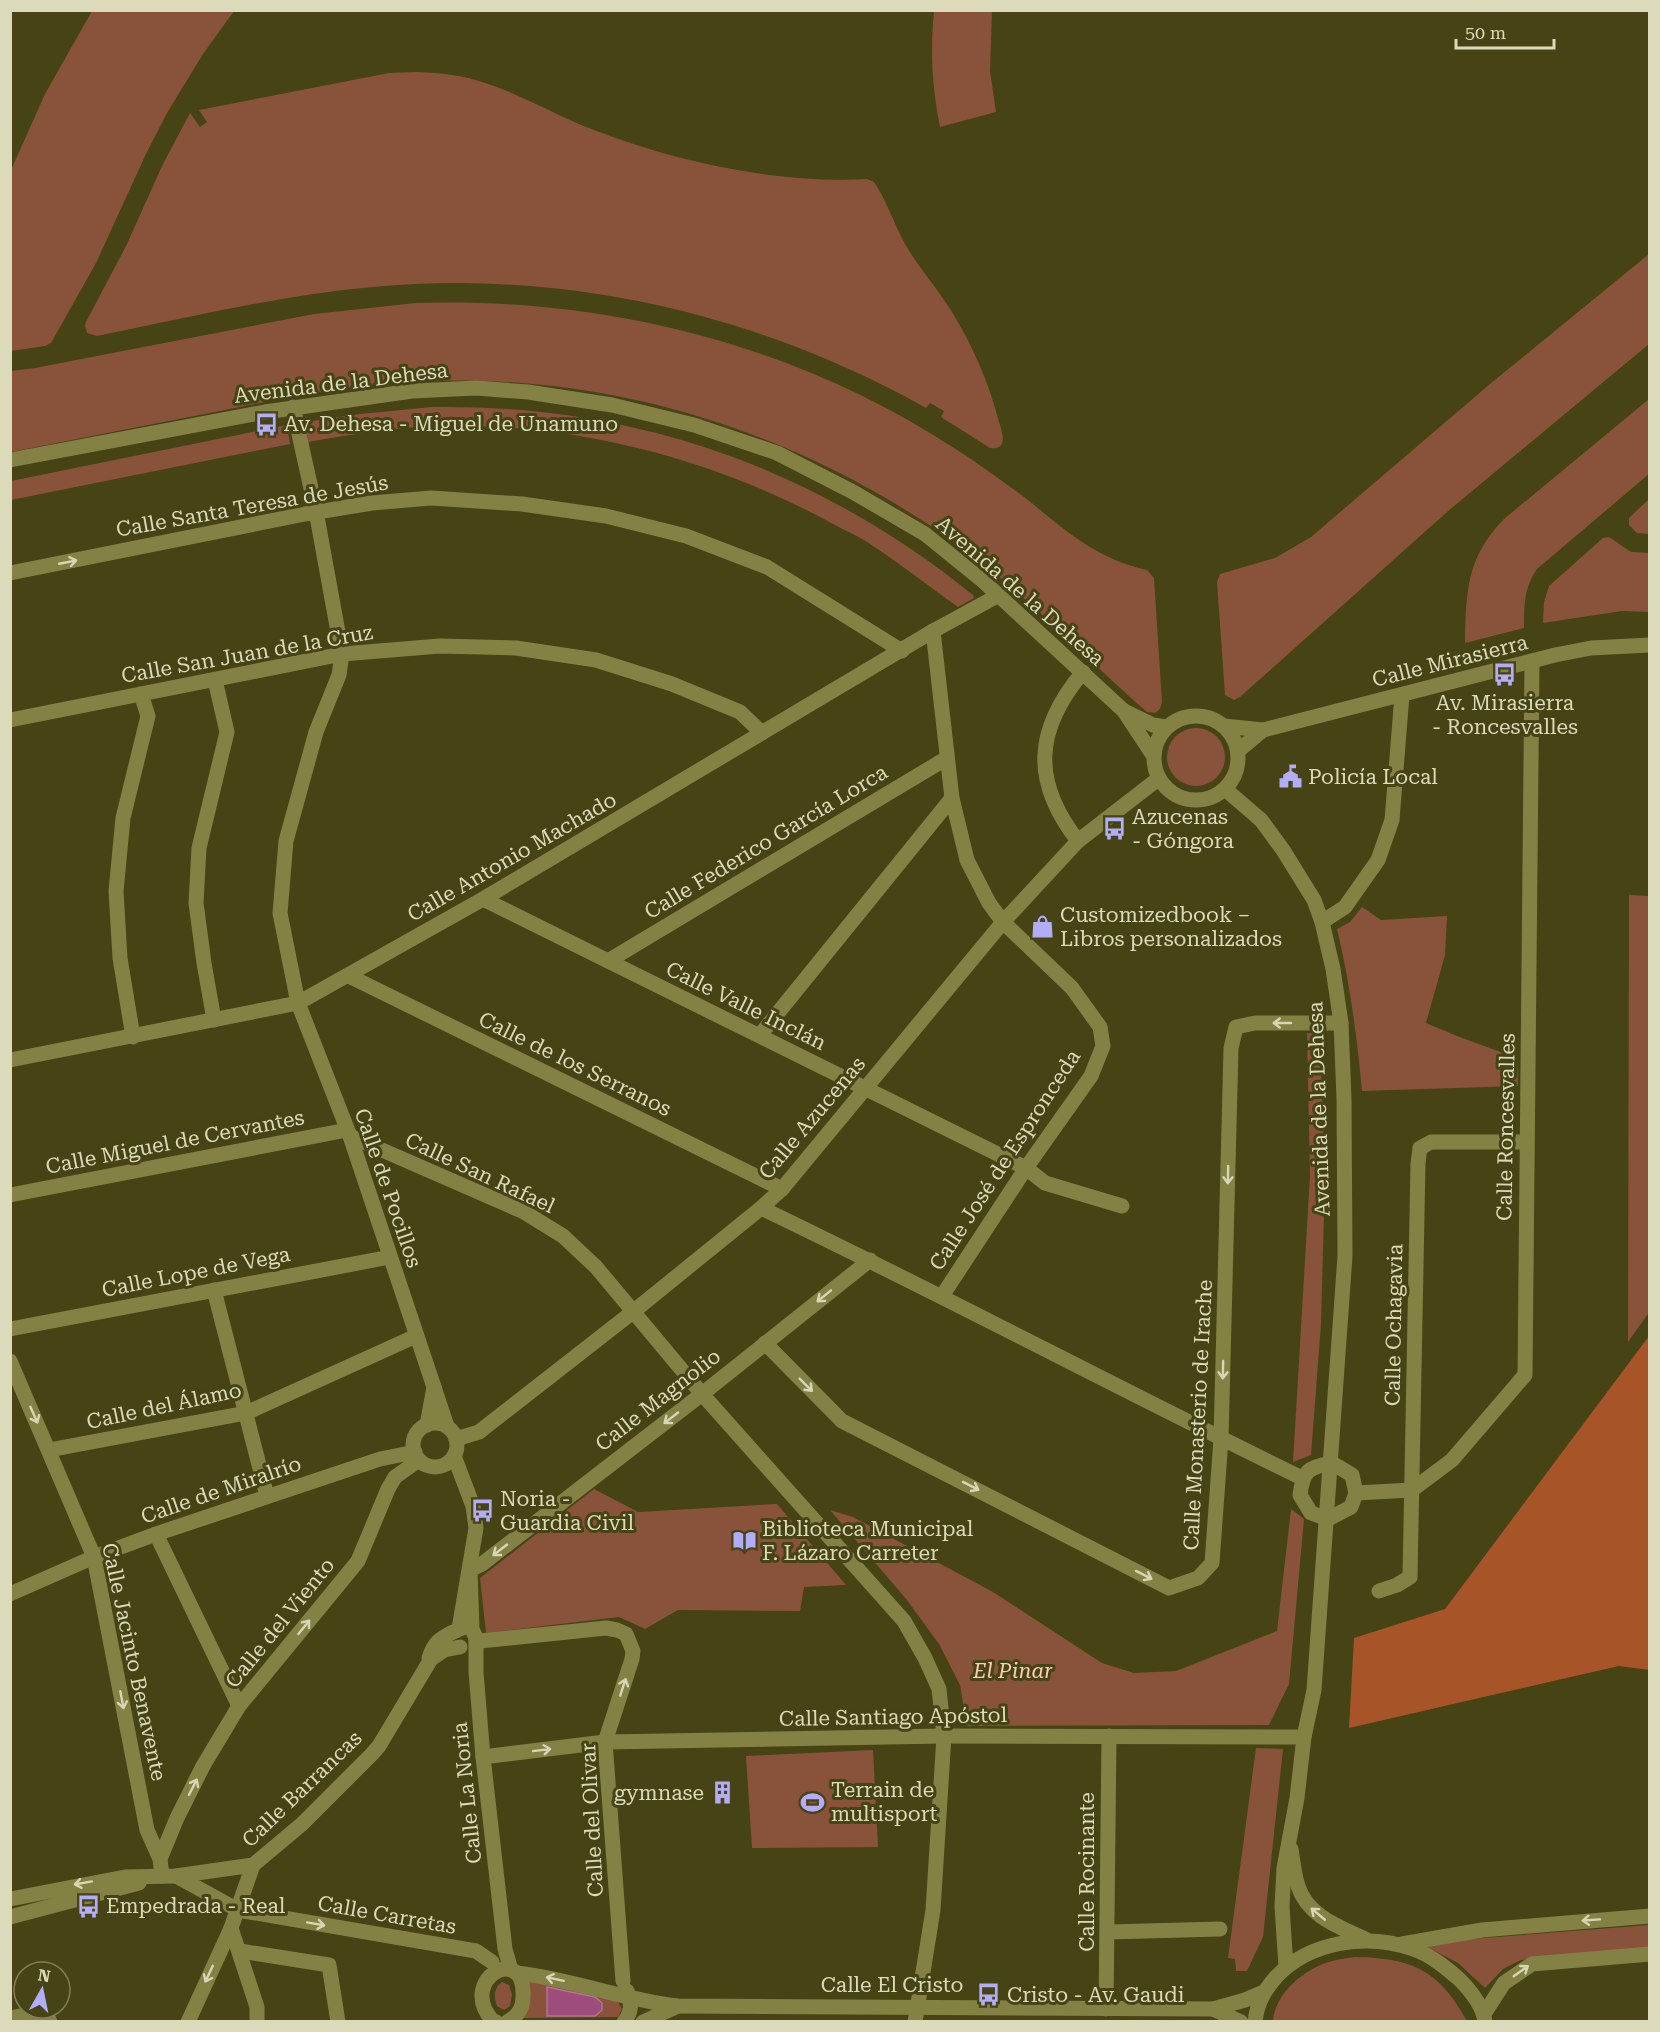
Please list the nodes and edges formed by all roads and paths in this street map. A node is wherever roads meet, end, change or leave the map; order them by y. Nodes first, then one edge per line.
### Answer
1 (293, 407) junction
2 (10, 460) edge
3 (316, 512) junction
4 (10, 573) edge
5 (999, 595) junction
6 (933, 631) junction
7 (1650, 645) edge
8 (902, 651) junction
9 (342, 654) junction
10 (1532, 661) junction
11 (1083, 672) junction
12 (215, 680) junction
13 (141, 694) junction
14 (1402, 695) junction
15 (1124, 711) junction
16 (10, 720) edge
17 (1224, 726) junction
18 (1166, 727) junction
19 (1263, 730) junction
20 (762, 733) junction
21 (1238, 751) junction
22 (1153, 755) junction
23 (947, 758) junction
24 (1158, 778) junction
25 (1225, 789) junction
26 (952, 798) junction
27 (1078, 841) junction
28 (483, 899) junction
29 (1003, 922) junction
30 (1322, 922) junction
31 (608, 961) junction
32 (349, 976) junction
33 (298, 1003) junction
34 (214, 1020) junction
35 (1341, 1023) junction
36 (760, 1035) junction
37 (133, 1037) junction
38 (10, 1060) edge
39 (865, 1088) junction
40 (348, 1133) junction
41 (1526, 1142) junction
42 (1026, 1168) junction
43 (782, 1189) junction
44 (10, 1195) edge
45 (1122, 1206) dead end
46 (761, 1208) junction
47 (390, 1257) junction
48 (870, 1260) junction
49 (214, 1290) junction
50 (942, 1296) junction
51 (634, 1311) junction
52 (10, 1329) edge
53 (416, 1336) junction
54 (765, 1343) junction
55 (10, 1361) edge
56 (434, 1387) junction
57 (702, 1394) junction
58 (246, 1413) junction
59 (427, 1425) junction
60 (447, 1426) junction
61 (456, 1439) junction
62 (1221, 1439) junction
63 (49, 1450) junction
64 (417, 1456) junction
65 (454, 1456) junction
66 (380, 1459) junction
67 (1332, 1462) junction
68 (395, 1477) junction
69 (1302, 1478) junction
70 (1412, 1490) junction
71 (1356, 1493) junction
72 (267, 1496) junction
73 (1328, 1518) junction
74 (156, 1534) junction
75 (94, 1557) junction
76 (470, 1570) junction
77 (464, 1591) junction
78 (1379, 1591) dead end
79 (10, 1594) edge
80 (466, 1638) junction
81 (436, 1642) junction
82 (428, 1664) junction
83 (239, 1706) junction
84 (944, 1736) junction
85 (1109, 1736) junction
86 (1304, 1737) junction
87 (605, 1742) junction
88 (483, 1757) junction
89 (177, 1818) junction
90 (147, 1830) junction
91 (1289, 1840) junction
92 (160, 1859) junction
93 (253, 1865) junction
94 (169, 1876) junction
95 (10, 1899) edge
96 (501, 1910) junction
97 (238, 1911) junction
98 (1650, 1916) edge
99 (10, 1917) edge
100 (231, 1928) junction
101 (1220, 1929) dead end
102 (1108, 1932) junction
103 (1370, 1941) junction
104 (1398, 1945) junction
105 (240, 1952) junction
106 (1650, 1954) edge
107 (1286, 1967) junction
108 (491, 1968) junction
109 (514, 1972) junction
110 (623, 1981) junction
111 (593, 1987) junction
112 (1264, 1992) junction
113 (631, 1999) junction
114 (678, 2006) junction
115 (1106, 2009) junction
116 (1213, 2009) junction
117 (916, 2014) edge
118 (661, 2017) edge
119 (10, 2018) edge
120 (1484, 2018) edge
121 (496, 2021) edge
122 (50, 2022) edge
123 (188, 2022) edge
124 (257, 2022) edge
125 (338, 2022) edge
126 (624, 2022) edge
127 (643, 2022) edge
128 (1241, 2022) edge
129 (1255, 2022) edge

1 - 2 street, Avenida de la Dehesa
1 - 3 street
1 - 5 street, Avenida de la Dehesa
4 -> 3 street, Calle Santa Teresa de Jesús
3 - 8 street, Calle Santa Teresa de Jesús
3 - 9 street
5 - 6 street, Calle Antonio Machado
5 - 11 street, Avenida de la Dehesa
6 - 8 street, Calle Antonio Machado
6 - 23 street, Calle José de Espronceda
7 - 10 street, Calle Mirasierra
8 - 20 street, Calle Antonio Machado
9 - 12 street, Calle San Juan de la Cruz
9 - 20 street, Calle San Juan de la Cruz
9 - 33 street, Calle de Pocillos
10 - 14 street, Calle Mirasierra
10 - 41 street, Calle Roncesvalles
11 - 15 street, Avenida de la Dehesa
11 - 27 street
12 - 13 street, Calle San Juan de la Cruz
12 - 34 street
13 - 16 street, Calle San Juan de la Cruz
13 - 37 street
14 - 19 street, Calle Mirasierra
14 - 30 street
15 - 18 street, Avenida de la Dehesa
15 - 22 street, Avenida de la Dehesa
17 - 18 street
17 - 19 street, Calle Mirasierra
17 - 21 street
18 - 22 street
19 - 21 street, Calle Mirasierra
20 - 28 street, Calle Antonio Machado
21 - 25 street
22 - 24 street
23 - 26 street, Calle José de Espronceda
23 - 31 street, Calle Federico García Lorca
24 - 25 street
24 - 27 street, Calle Azucenas
25 - 30 street, Avenida de la Dehesa
26 - 29 street, Calle José de Espronceda
26 - 36 street
27 - 29 street, Calle Azucenas
28 - 31 street, Calle Valle Inclán
28 - 32 street, Calle Antonio Machado
29 - 39 street, Calle Azucenas
29 - 42 street, Calle José de Espronceda
30 - 35 street, Avenida de la Dehesa
31 - 36 street, Calle Valle Inclán
32 - 33 street, Calle Antonio Machado
32 - 43 street, Calle de los Serranos
33 - 34 street, Calle Antonio Machado
33 - 40 street, Calle de Pocillos
34 - 37 street, Calle Antonio Machado
35 -> 62 street, Calle Monasterio de Irache
35 - 67 street, Avenida de la Dehesa
36 - 39 street, Calle Valle Inclán
37 - 38 street, Calle Antonio Machado
39 - 42 street, Calle Valle Inclán
39 - 43 street, Calle Azucenas
40 - 44 street, Calle Miguel de Cervantes
40 - 47 street, Calle de Pocillos
40 - 51 street, Calle San Rafael
41 - 70 street, Calle Roncesvalles
41 - 70 street, Calle Ochagavia
42 - 45 street, Calle Valle Inclán
42 - 50 street, Calle José de Espronceda
43 - 46 street, Calle Azucenas
46 - 48 street
46 - 51 street, Calle Azucenas
47 - 49 street, Calle Lope de Vega
47 - 53 street, Calle de Pocillos
48 - 50 street
48 -> 54 street, Calle Magnolio
49 - 52 street, Calle Lope de Vega
49 - 58 street
50 - 62 street
51 - 57 street, Calle San Rafael
51 - 61 street, Calle Azucenas
53 - 56 street, Calle de Pocillos
53 - 58 street, Calle del Álamo
54 - 57 street, Calle Magnolio
54 -> 62 street, Calle Monasterio de Irache
55 -> 63 street, Calle Jacinto Benavente
56 - 59 street, Calle de Pocillos
56 - 60 street, Calle de Pocillos
57 -> 76 street, Calle Magnolio
57 - 84 street, Calle San Rafael
58 - 63 street, Calle del Álamo
58 - 72 street
59 - 60 street
59 - 64 street
60 - 61 street
61 - 65 street
62 - 69 street
63 - 75 street, Calle Jacinto Benavente
64 - 65 street
64 - 66 street, Calle de Miralrío
64 - 68 street, Calle del Viento
65 - 76 street
66 - 68 street
66 - 72 street, Calle de Miralrío
67 - 69 street
67 - 71 street
67 - 73 street, Avenida de la Dehesa
83 -> 68 street, Calle del Viento
69 - 73 street
70 - 71 street
70 - 78 street, Calle Ochagavia
71 - 73 street
72 - 74 street, Calle de Miralrío
73 - 86 street, Avenida de la Dehesa
74 - 75 street, Calle de Miralrío
74 - 83 street
75 - 79 street, Calle de Miralrío
75 -> 90 street, Calle Jacinto Benavente
76 - 77 street
76 - 80 street
77 - 80 street
77 - 81 street, Calle Barrancas
80 - 81 street
80 - 82 street, Calle Barrancas
87 -> 80 street, Calle del Olivar
80 - 88 street, Calle La Noria
81 - 82 street, Calle Barrancas
82 - 93 street, Calle Barrancas
89 -> 83 street, Calle del Viento
84 - 85 street, Calle Santiago Apóstol
84 - 87 street, Calle Santiago Apóstol
84 - 117 street, Calle San Rafael
85 - 86 street, Calle Santiago Apóstol
85 - 102 street, Calle Rocinante
86 - 91 street, Avenida de la Dehesa
88 -> 87 street, Calle Santiago Apóstol
87 - 110 street, Calle del Olivar
88 - 96 street, Calle La Noria
89 - 90 street
89 - 92 street, Calle del Viento
90 - 92 street, Calle Jacinto Benavente
103 -> 91 street, Avenida de la Dehesa
91 - 107 street, Avenida de la Dehesa
92 - 94 street, Calle Jacinto Benavente
93 - 94 street, Calle Barrancas
93 - 97 street
94 -> 95 street
94 - 97 street, Calle Carretas
94 - 99 street
96 - 108 street, Calle La Noria
96 - 109 street, Calle La Noria
97 - 100 street
97 -> 108 street, Calle Carretas
98 -> 104 street
100 - 105 street
100 -> 123 street
101 - 102 street
102 - 115 street, Calle Rocinante
103 - 104 street
103 - 107 street
104 - 120 street
105 - 124 street
105 - 125 street
120 -> 106 street
107 - 112 street
108 - 109 street
108 - 121 street
111 -> 109 street, Calle El Cristo
109 - 121 street
110 - 111 street
110 - 113 street, Calle del Olivar
111 - 113 street, Calle El Cristo
112 - 116 street, Calle El Cristo
112 - 129 street
113 - 114 street, Calle El Cristo
113 - 126 street
114 - 117 street, Calle El Cristo
114 - 118 street, Calle El Cristo
115 - 116 street, Calle El Cristo
115 - 117 street, Calle El Cristo
116 - 128 street, Calle El Cristo
118 - 127 street, Calle El Cristo
119 - 122 street

